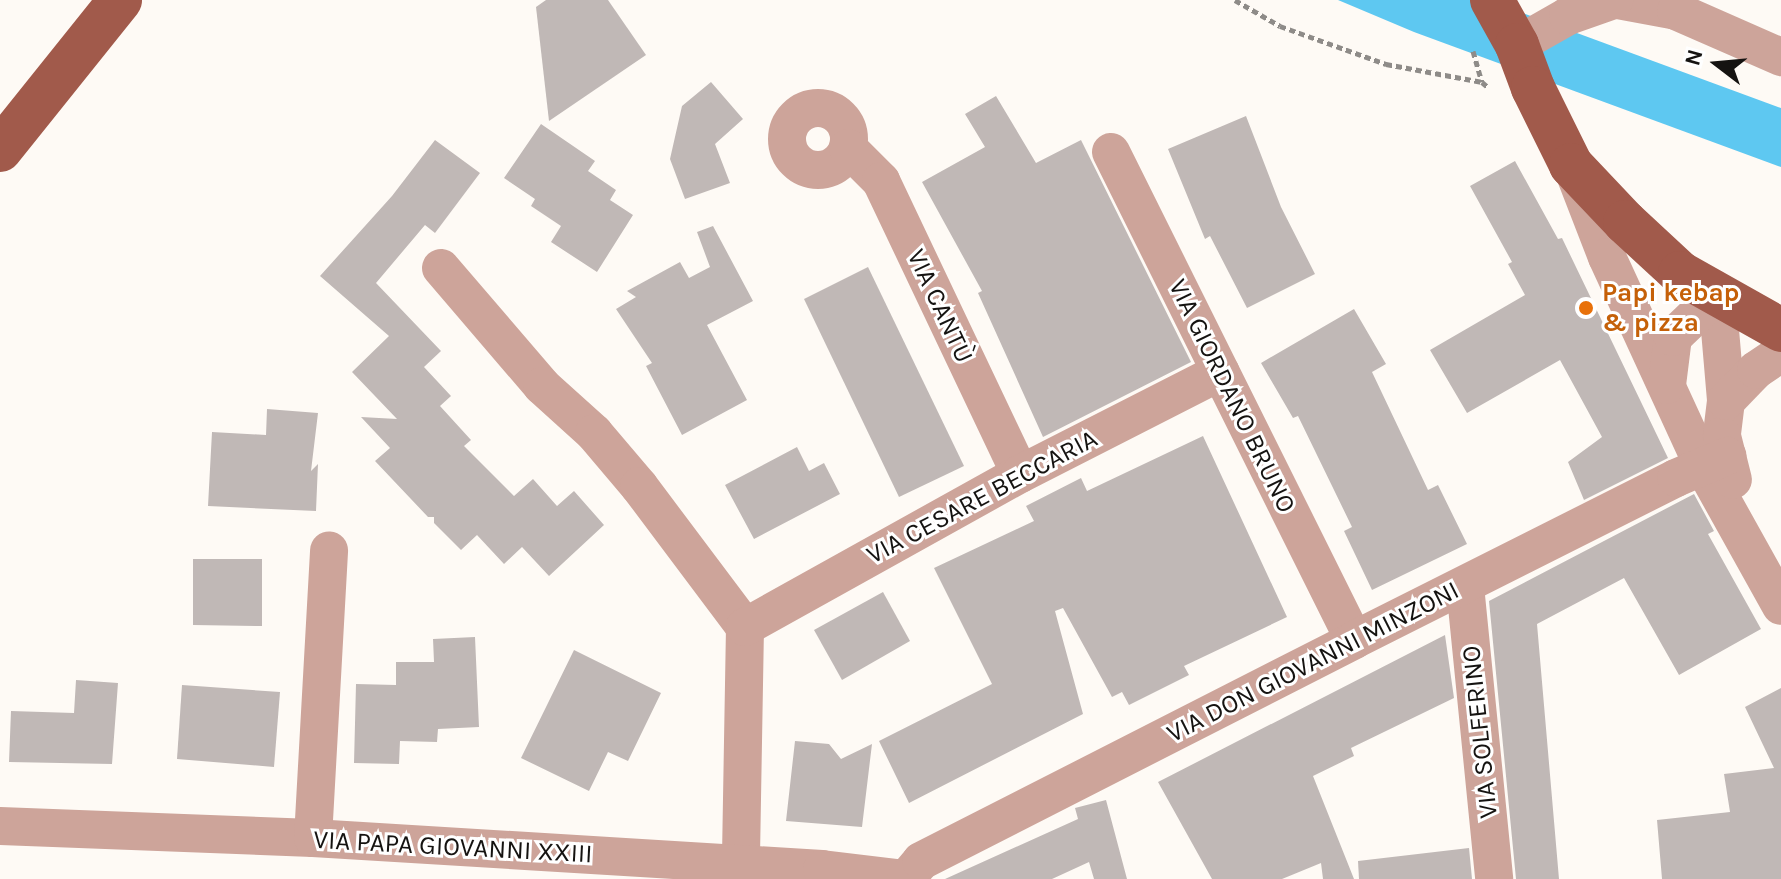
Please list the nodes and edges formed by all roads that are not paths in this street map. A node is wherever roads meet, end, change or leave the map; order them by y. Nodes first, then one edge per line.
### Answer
1 (120, 0) edge
2 (1492, 0) edge
3 (1616, 0) edge
4 (88, 40) junction
5 (1517, 45) junction
6 (1781, 57) edge
7 (848, 148) dead end
8 (0, 150) edge
9 (1111, 152) dead end
10 (1571, 165) junction
11 (0, 171) edge
12 (441, 268) dead end
13 (1717, 295) junction
14 (1781, 330) edge
15 (1781, 353) edge
16 (1220, 372) junction
17 (1667, 385) junction
18 (1726, 401) junction
19 (1715, 461) junction
20 (1020, 474) junction
21 (329, 550) dead end
22 (1465, 586) junction
23 (1781, 606) edge
24 (745, 627) junction
25 (1354, 640) junction
26 (0, 826) edge
27 (313, 838) junction
28 (741, 864) junction
29 (905, 879) edge
30 (1494, 879) edge

1 - 4 main road
2 - 5 main road
3 - 5 street
3 - 6 street
4 - 8 main road
4 - 11 main road
5 - 10 main road
7 - 20 street, VIA CANTÙ
9 - 16 street, VIA GIORDANO BRUNO
10 - 13 main road
10 - 17 street
12 - 24 street
13 - 14 main road
13 - 17 street
13 - 18 street
15 - 18 street
16 - 20 street, VIA CESARE BECCARIA
16 - 25 street, VIA GIORDANO BRUNO
17 - 19 street
18 - 19 street
19 - 22 street, VIA DON GIOVANNI MINZONI
19 - 23 street
20 - 24 street, VIA CESARE BECCARIA
21 - 27 street
22 - 25 street, VIA DON GIOVANNI MINZONI
22 - 30 street, VIA SOLFERINO
24 - 28 street
25 - 29 street, VIA DON GIOVANNI MINZONI
26 - 27 street, VIA PAPA GIOVANNI XXIII
27 - 28 street, VIA PAPA GIOVANNI XXIII
28 - 29 street, VIA PAPA GIOVANNI XXIII

